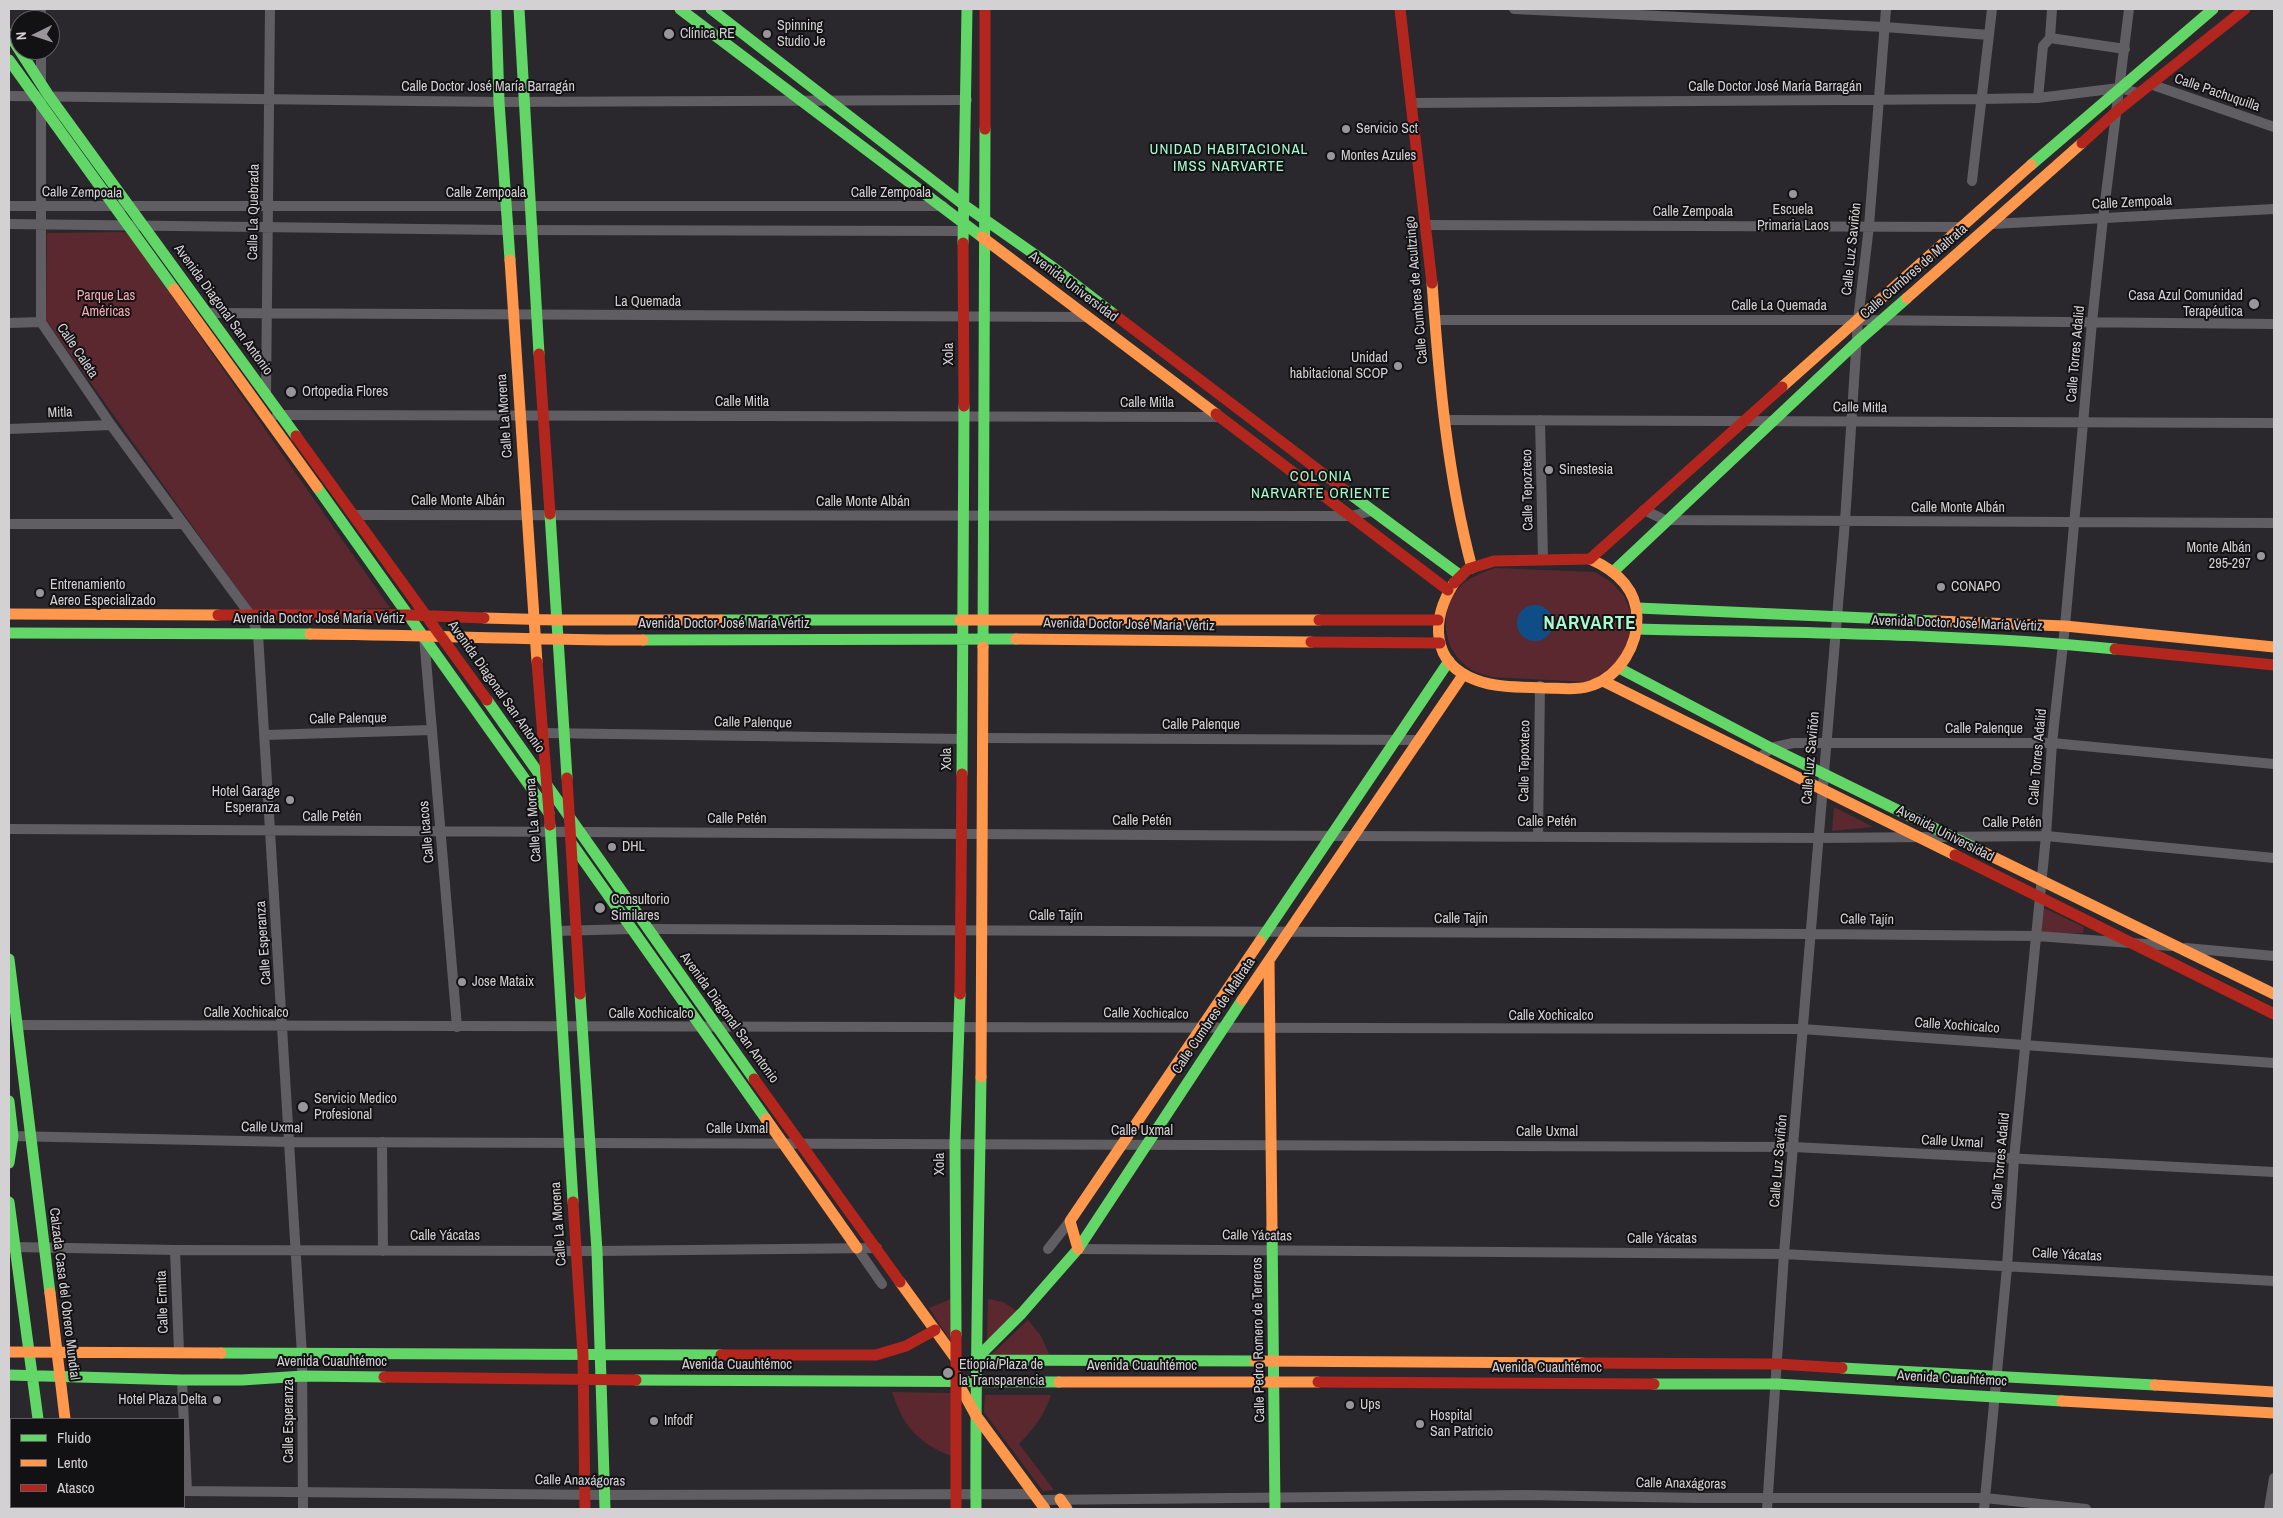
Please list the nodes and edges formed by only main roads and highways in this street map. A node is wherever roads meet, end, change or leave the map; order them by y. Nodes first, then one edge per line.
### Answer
1 (496, 9) edge
2 (520, 9) edge
3 (680, 9) edge
4 (711, 9) edge
5 (967, 9) edge
6 (985, 9) edge
7 (1400, 9) edge
8 (2213, 9) edge
9 (2245, 9) edge
10 (9, 34) edge
11 (9, 60) edge
12 (41, 98) junction
13 (964, 205) junction
14 (984, 217) junction
15 (964, 227) junction
16 (984, 240) junction
17 (1054, 268) junction
18 (1043, 284) junction
19 (1283, 443) junction
20 (1271, 456) junction
21 (1590, 559) junction
22 (1472, 568) junction
23 (1615, 570) junction
24 (1461, 576) junction
25 (1448, 590) junction
26 (1638, 608) junction
27 (9, 614) edge
28 (410, 615) junction
29 (426, 616) junction
30 (534, 619) junction
31 (557, 620) junction
32 (1438, 620) junction
33 (963, 621) junction
34 (982, 621) junction
35 (1637, 629) junction
36 (9, 633) edge
37 (424, 634) junction
38 (442, 635) junction
39 (963, 638) junction
40 (982, 638) junction
41 (535, 639) junction
42 (558, 640) junction
43 (1440, 642) junction
44 (2274, 647) edge
45 (1449, 661) junction
46 (2274, 665) edge
47 (1619, 668) junction
48 (1463, 675) junction
49 (1602, 681) junction
50 (547, 786) junction
51 (550, 814) junction
52 (569, 817) junction
53 (571, 835) junction
54 (9, 959) edge
55 (1268, 961) junction
56 (2274, 994) edge
57 (2274, 1014) edge
58 (9, 1101) edge
59 (11, 1136) edge
60 (9, 1163) edge
61 (34, 1173) junction
62 (9, 1202) edge
63 (857, 1248) road end
64 (1078, 1249) junction
65 (935, 1330) junction
66 (9, 1352) edge
67 (28, 1352) junction
68 (56, 1352) junction
69 (583, 1355) junction
70 (602, 1355) junction
71 (956, 1359) junction
72 (975, 1360) junction
73 (1275, 1362) junction
74 (9, 1375) edge
75 (32, 1375) junction
76 (59, 1376) junction
77 (584, 1379) junction
78 (603, 1380) junction
79 (957, 1381) junction
80 (975, 1381) junction
81 (1275, 1382) junction
82 (2274, 1392) edge
83 (2274, 1413) edge
84 (975, 1414) junction
85 (38, 1418) edge
86 (65, 1418) edge
87 (1060, 1499) road end
88 (1039, 1501) edge
89 (1275, 1504) edge
90 (585, 1509) edge
91 (605, 1509) edge
92 (956, 1509) edge
93 (976, 1509) edge
94 (1067, 1509) edge

1 - 30 main road, Calle La Morena
2 - 31 main road
3 - 15 main road, Avenida Universidad
4 - 13 main road, Avenida Universidad
5 - 13 main road, Xola
6 - 14 main road
7 - 22 main road, Calle Cumbres de Acultzingo
8 - 21 main road, Calle Cumbres de Maltrata
9 - 23 main road, Calle Cumbres de Maltrata
10 - 12 main road, Avenida Diagonal San Antonio
11 - 12 main road, Avenida Diagonal San Antonio
12 - 28 main road, Avenida Diagonal San Antonio
12 - 29 main road, Avenida Diagonal San Antonio
13 - 14 main road, Avenida Universidad
13 - 15 main road, Xola
14 - 16 main road
14 - 17 main road, Avenida Universidad
15 - 16 main road, Avenida Universidad
15 - 33 main road, Xola
16 - 18 main road, Avenida Universidad
16 - 34 main road
17 - 18 main road
17 - 19 main road, Avenida Universidad
18 - 20 main road, Avenida Universidad
19 - 20 main road
19 - 24 main road, Avenida Universidad
20 - 25 main road, Avenida Universidad
21 - 22 main road
21 - 23 main road
22 - 24 main road
23 - 26 main road
24 - 25 main road
25 - 32 main road
26 - 35 main road
26 - 44 main road, Avenida Doctor José María Vértiz
27 - 28 main road, Avenida Doctor José María Vértiz
28 - 29 main road, Avenida Doctor José María Vértiz
28 - 37 main road, Avenida Diagonal San Antonio
29 - 30 main road, Avenida Doctor José María Vértiz
29 - 38 main road, Avenida Diagonal San Antonio
30 - 31 main road, Avenida Doctor José María Vértiz
30 - 41 main road, Calle La Morena
31 - 33 main road, Avenida Doctor José María Vértiz
31 - 42 main road
32 - 34 main road, Avenida Doctor José María Vértiz
32 - 43 main road
33 - 34 main road, Avenida Doctor José María Vértiz
33 - 39 main road, Xola
34 - 40 main road
35 - 46 main road, Avenida Doctor José María Vértiz
35 - 47 main road
36 - 37 main road, Avenida Doctor José María Vértiz
37 - 38 main road, Avenida Doctor José María Vértiz
37 - 51 main road, Avenida Diagonal San Antonio
38 - 41 main road, Avenida Doctor José María Vértiz
38 - 50 main road, Avenida Diagonal San Antonio
39 - 40 main road, Avenida Doctor José María Vértiz
39 - 42 main road, Avenida Doctor José María Vértiz
39 - 71 main road, Xola
40 - 43 main road, Avenida Doctor José María Vértiz
40 - 72 main road
41 - 42 main road, Avenida Doctor José María Vértiz
41 - 50 main road, Calle La Morena
42 - 52 main road
43 - 45 main road
45 - 48 main road
45 - 64 main road, Calle Cumbres de Maltrata
47 - 49 main road
47 - 56 main road, Avenida Universidad
48 - 49 main road
48 - 55 main road, Calle Cumbres de Maltrata
49 - 57 main road, Avenida Universidad
50 - 51 main road, Calle La Morena
50 - 52 main road, Avenida Diagonal San Antonio
51 - 53 main road, Avenida Diagonal San Antonio
51 - 69 main road, Calle La Morena
52 - 53 main road, Avenida Diagonal San Antonio
53 - 63 main road, Avenida Diagonal San Antonio
53 - 65 main road, Avenida Diagonal San Antonio
53 - 70 main road
54 - 61 main road, Calzada Casa del Obrero Mundial
55 - 64 main road, Calle Cumbres de Maltrata
55 - 73 main road, Calle Pedro Romero de Terreros
58 - 59 main road, Calzada Casa del Obrero Mundial
59 - 60 main road, Calzada Casa del Obrero Mundial
59 - 61 main road, Calzada Casa del Obrero Mundial
61 - 68 main road, Calzada Casa del Obrero Mundial
62 - 67 main road
64 - 72 main road, Calle Cumbres de Maltrata
65 - 70 main road, Avenida Cuauhtémoc
65 - 71 main road, Avenida Diagonal San Antonio
66 - 67 main road, Avenida Cuauhtémoc
67 - 68 main road, Avenida Cuauhtémoc
67 - 75 main road
68 - 69 main road, Avenida Cuauhtémoc
68 - 76 main road, Calzada Casa del Obrero Mundial
69 - 70 main road, Avenida Cuauhtémoc
69 - 77 main road, Calle La Morena
70 - 78 main road
71 - 79 main road, Xola
72 - 73 main road, Avenida Cuauhtémoc
72 - 80 main road
73 - 81 main road, Calle Pedro Romero de Terreros
73 - 82 main road, Avenida Cuauhtémoc
74 - 75 main road, Avenida Cuauhtémoc
75 - 76 main road, Avenida Cuauhtémoc
75 - 85 main road
76 - 77 main road, Avenida Cuauhtémoc
76 - 86 main road, Calzada Casa del Obrero Mundial
77 - 78 main road, Avenida Cuauhtémoc
77 - 90 main road, Calle La Morena
78 - 79 main road, Avenida Cuauhtémoc
78 - 91 main road
79 - 80 main road, Avenida Cuauhtémoc
79 - 84 main road
79 - 92 main road, Xola
80 - 81 main road, Avenida Cuauhtémoc
80 - 84 main road
81 - 83 main road, Avenida Cuauhtémoc
81 - 89 main road, Calle Pedro Romero de Terreros
84 - 88 main road
84 - 93 main road
87 - 94 main road

